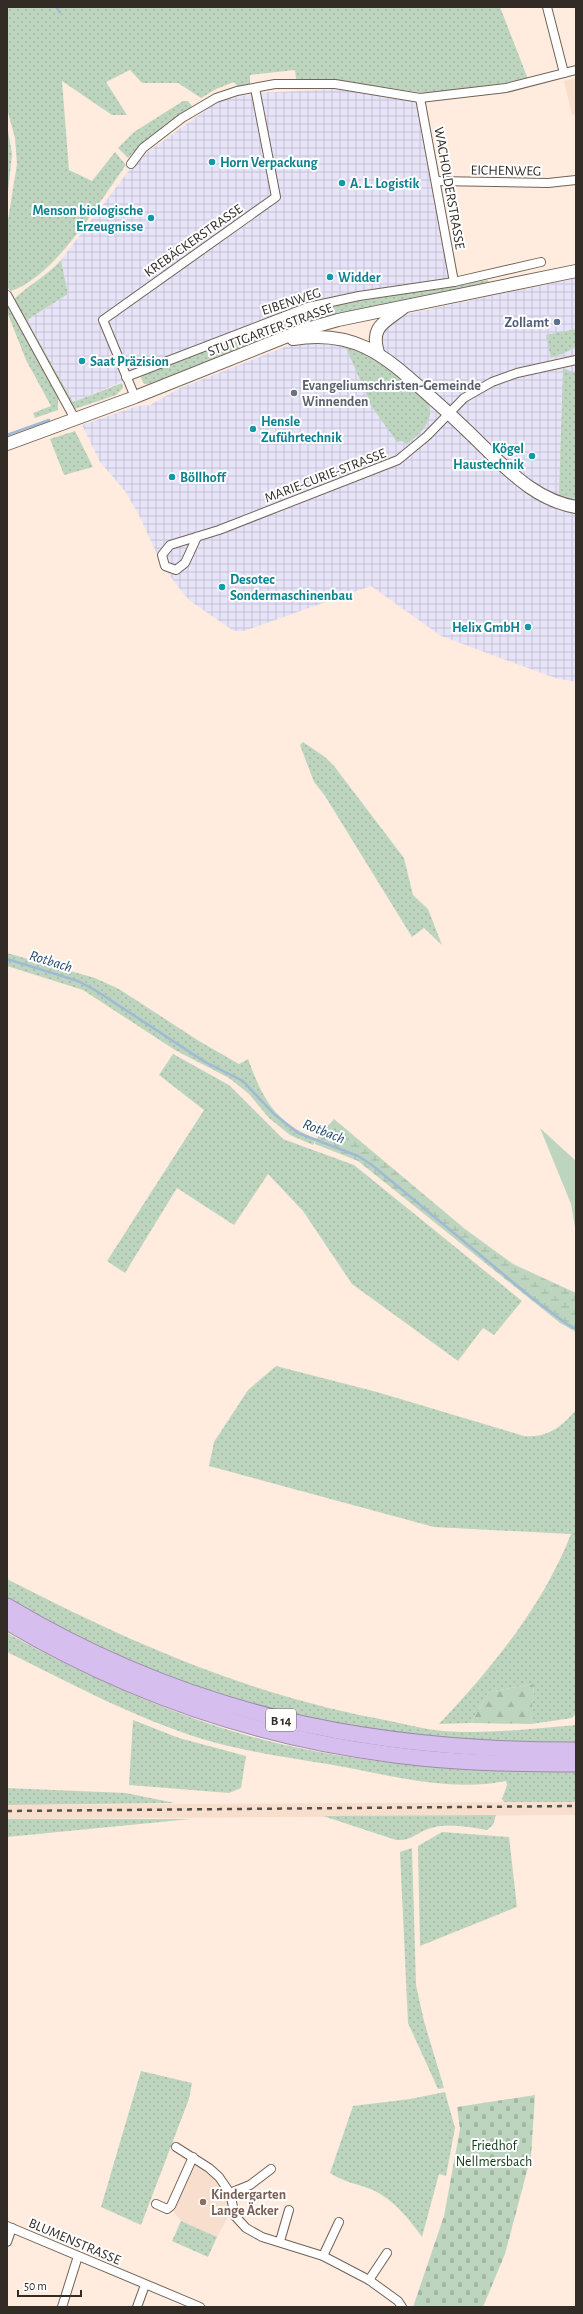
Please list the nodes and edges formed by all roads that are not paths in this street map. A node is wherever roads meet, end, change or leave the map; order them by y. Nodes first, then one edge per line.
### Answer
1 (547, 7) edge
2 (576, 70) edge
3 (564, 73) junction
4 (255, 88) junction
5 (420, 98) junction
6 (131, 164) dead end
7 (576, 180) edge
8 (436, 181) junction
9 (541, 262) dead end
10 (576, 271) edge
11 (454, 282) junction
12 (7, 295) edge
13 (407, 305) junction
14 (272, 342) junction
15 (378, 353) junction
16 (576, 360) edge
17 (126, 377) junction
18 (135, 397) junction
19 (448, 413) junction
20 (75, 420) junction
21 (7, 444) edge
22 (576, 507) edge
23 (197, 537) junction
24 (7, 1606) edge
25 (7, 1622) edge
26 (576, 1750) edge
27 (576, 1764) edge
28 (176, 2147) dead end
29 (193, 2157) junction
30 (271, 2169) dead end
31 (230, 2193) junction
32 (156, 2204) dead end
33 (289, 2210) dead end
34 (339, 2222) dead end
35 (9, 2227) edge
36 (280, 2241) junction
37 (7, 2242) edge
38 (387, 2253) dead end
39 (78, 2256) junction
40 (323, 2256) junction
41 (369, 2280) junction
42 (145, 2285) junction
43 (402, 2306) edge
44 (62, 2307) edge
45 (137, 2307) edge
46 (200, 2307) edge

1 - 3 street
2 - 3 street
3 - 5 street
4 - 5 street
4 - 6 street
4 - 17 street, KREBÄCKERSTRASSE
5 - 8 street, WACHOLDERSTRASSE
7 - 8 street, EICHENWEG
8 - 11 street, WACHOLDERSTRASSE
9 - 11 street, EIBENWEG
10 - 13 main road, STUTTGARTER STRASSE
11 - 17 street, EIBENWEG
12 - 20 street
13 - 14 main road, STUTTGARTER STRASSE
13 - 15 main road
14 - 15 main road
14 - 18 main road, STUTTGARTER STRASSE
15 - 19 main road
16 - 19 street, MARIE-CURIE-STRASSE
17 - 18 street, KREBÄCKERSTRASSE
18 - 20 main road, STUTTGARTER STRASSE
19 - 22 main road
19 - 23 street, MARIE-CURIE-STRASSE
20 - 21 main road, STUTTGARTER STRASSE
23 - 23 street, MARIE-CURIE-STRASSE
24 - 26 highway, B 14
25 - 27 highway, B 14
28 - 29 street
29 - 31 street
29 - 32 street
30 - 31 street
31 - 36 street
33 - 36 street
34 - 40 street
35 - 37 street
35 - 39 street, BLUMENSTRASSE
36 - 40 street
38 - 41 street
39 - 42 street, BLUMENSTRASSE
39 - 44 street
40 - 41 street
41 - 43 street
42 - 45 street
42 - 46 street, BLUMENSTRASSE

